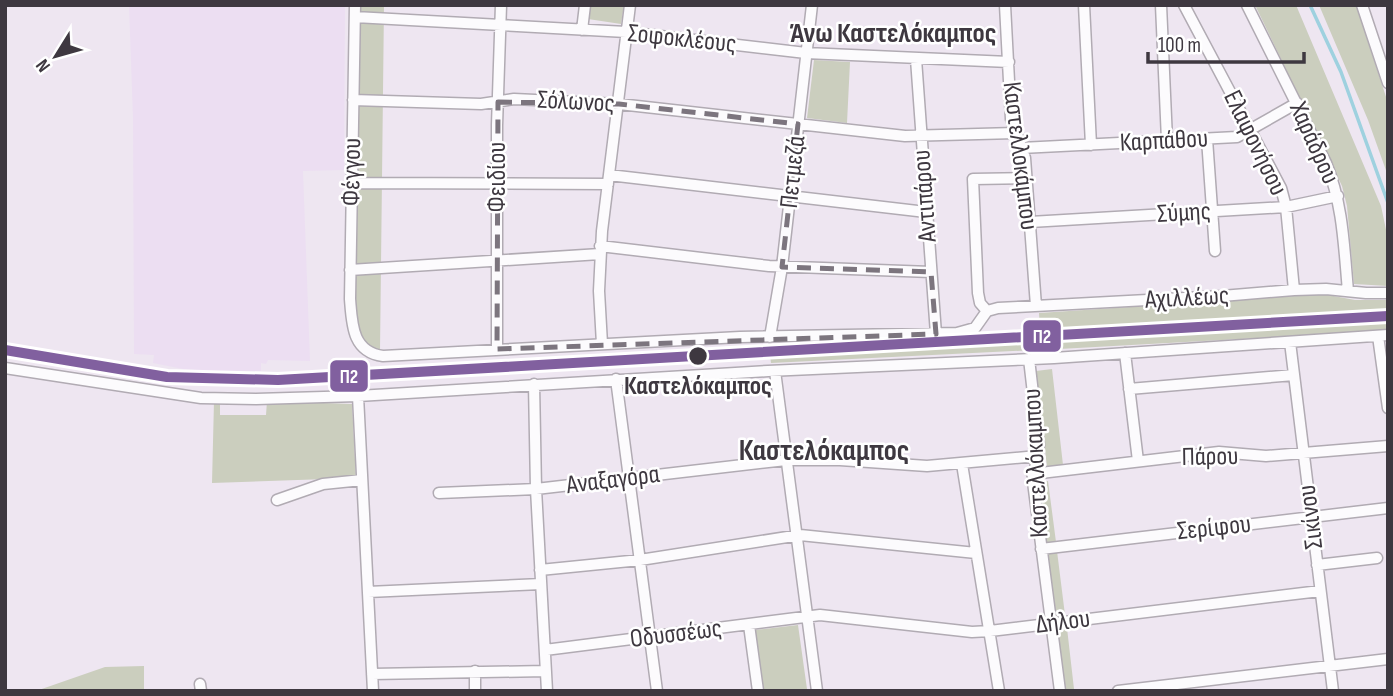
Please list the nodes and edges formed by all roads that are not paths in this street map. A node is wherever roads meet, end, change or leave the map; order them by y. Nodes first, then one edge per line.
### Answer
1 (355, 5) edge
2 (501, 5) edge
3 (585, 5) edge
4 (630, 5) edge
5 (812, 5) edge
6 (1005, 5) edge
7 (1084, 5) edge
8 (1161, 5) edge
9 (1184, 5) edge
10 (1247, 5) edge
11 (1362, 5) edge
12 (355, 17) junction
13 (499, 26) junction
14 (582, 30) junction
15 (626, 32) junction
16 (803, 53) junction
17 (916, 59) junction
18 (1009, 62) junction
19 (1386, 69) edge
20 (1388, 83) edge
21 (353, 100) junction
22 (498, 102) junction
23 (1297, 103) junction
24 (619, 104) junction
25 (798, 124) junction
26 (1250, 130) junction
27 (1014, 133) junction
28 (920, 137) junction
29 (1207, 139) junction
30 (1167, 140) junction
31 (1091, 145) junction
32 (1021, 148) junction
33 (1027, 178) junction
34 (609, 179) junction
35 (352, 183) junction
36 (496, 183) junction
37 (790, 196) junction
38 (1338, 196) junction
39 (1286, 207) junction
40 (1212, 211) junction
41 (926, 212) junction
42 (1030, 222) junction
43 (600, 250) junction
44 (1215, 251) dead end
45 (497, 262) junction
46 (782, 267) junction
47 (350, 270) junction
48 (931, 272) junction
49 (1294, 290) junction
50 (1348, 291) junction
51 (1388, 293) edge
52 (1036, 306) junction
53 (987, 311) junction
54 (936, 334) junction
55 (1383, 336) edge
56 (770, 337) junction
57 (1290, 342) junction
58 (602, 344) junction
59 (497, 349) junction
60 (1125, 353) junction
61 (1029, 359) junction
62 (5, 368) edge
63 (775, 370) junction
64 (1294, 375) junction
65 (616, 379) junction
66 (534, 384) junction
67 (1129, 389) junction
68 (358, 396) junction
69 (1388, 408) edge
70 (1388, 446) edge
71 (1304, 454) junction
72 (1037, 456) junction
73 (786, 460) junction
74 (1138, 461) junction
75 (962, 464) junction
76 (1032, 474) junction
77 (629, 478) junction
78 (362, 480) junction
79 (536, 489) junction
80 (439, 493) dead end
81 (278, 500) dead end
82 (1388, 508) edge
83 (1311, 517) junction
84 (795, 535) junction
85 (1041, 549) junction
86 (976, 553) junction
87 (1377, 558) dead end
88 (640, 559) junction
89 (1317, 565) junction
90 (540, 570) junction
91 (541, 584) junction
92 (1320, 591) junction
93 (368, 592) junction
94 (806, 617) junction
95 (1050, 623) junction
96 (749, 625) junction
97 (990, 631) junction
98 (650, 638) junction
99 (545, 650) junction
100 (1388, 659) edge
101 (1330, 665) junction
102 (475, 671) junction
103 (546, 671) junction
104 (372, 674) junction
105 (373, 691) edge
106 (475, 691) edge
107 (547, 691) edge
108 (657, 691) edge
109 (758, 691) edge
110 (817, 691) edge
111 (999, 691) edge
112 (1060, 691) edge
113 (1118, 691) edge
114 (1334, 691) edge

1 - 12 street, Φέγγου
2 - 13 street, Φειδίου
3 - 14 street
4 - 15 street
5 - 16 street, Πετμεζά
6 - 18 street, Καστελλοκάμπου
7 - 31 street
8 - 30 street
9 - 26 street, Ελαφονήσου
10 - 23 street, Χαράδρου
11 - 19 street
12 - 13 street, Σοφοκλέους
12 - 21 street, Φέγγου
13 - 14 street, Σοφοκλέους
13 - 22 street, Φειδίου
14 - 15 street, Σοφοκλέους
15 - 16 street, Σοφοκλέους
15 - 24 street
16 - 17 street, Σοφοκλέους
16 - 25 street, Πετμεζά
17 - 18 street, Σοφοκλέους
17 - 28 street, Αντιπάρου
18 - 27 street, Καστελλοκάμπου
19 - 20 street
21 - 22 street, Σόλωνος
21 - 35 street, Φέγγου
22 - 24 street, Σόλωνος
22 - 36 street, Φειδίου
23 - 26 street, Καρπάθου
23 - 38 street, Χαράδρου
24 - 25 street, Σόλωνος
24 - 34 street
25 - 28 street
25 - 37 street, Πετμεζά
26 - 29 street, Καρπάθου
26 - 39 street, Ελαφονήσου
27 - 28 street
27 - 32 street, Καστελλοκάμπου
28 - 41 street, Αντιπάρου
29 - 30 street, Καρπάθου
29 - 40 street, Ελαφονήσου
30 - 31 street, Καρπάθου
31 - 32 street, Καρπάθου
32 - 33 street, Καστελλοκάμπου
33 - 42 street, Καστελλοκάμπου
33 - 53 street
34 - 36 street
34 - 37 street
34 - 43 street
35 - 36 street
35 - 47 street, Φέγγου
36 - 45 street, Φειδίου
37 - 41 street
37 - 46 street, Πετμεζά
38 - 39 street, Σύμης
38 - 50 street, Χαράδρου
39 - 40 street, Σύμης
39 - 49 street, Ελαφονήσου
40 - 42 street, Σύμης
40 - 44 street, Ελαφονήσου
41 - 48 street, Αντιπάρου
42 - 52 street, Καστελλοκάμπου
43 - 45 street
43 - 46 street
43 - 58 street
45 - 47 street
45 - 59 street, Φειδίου
46 - 48 street
46 - 56 street, Πετμεζά
47 - 59 street, Φέγγου
48 - 54 street, Αντιπάρου
49 - 50 street, Αχιλλέως
49 - 52 street, Αχιλλέως
50 - 51 street, Αχιλλέως
52 - 53 street, Αχιλλέως
53 - 54 street
54 - 56 street
55 - 57 street, Αχιλλέως
55 - 69 street
56 - 58 street
57 - 60 street, Αχιλλέως
57 - 64 street, Σικίνου
58 - 59 street
60 - 61 street, Αχιλλέως
60 - 67 street
61 - 63 street, Αχιλλέως
61 - 72 street, Καστελλόκαμπου
62 - 68 street, Αχιλλέως
63 - 65 street, Αχιλλέως
63 - 73 street
64 - 67 street
64 - 71 street, Σικίνου
65 - 66 street, Αχιλλέως
65 - 77 street
66 - 68 street, Αχιλλέως
66 - 79 street
67 - 74 street
68 - 78 street
70 - 71 street, Πάρου
71 - 74 street, Πάρου
71 - 83 street, Σικίνου
72 - 75 street
72 - 76 street, Καστελλόκαμπου
73 - 75 street
73 - 77 street, Αναξαγόρα
73 - 84 street
74 - 76 street, Πάρου
75 - 86 street
76 - 85 street, Καστελλόκαμπου
77 - 79 street, Αναξαγόρα
77 - 88 street
78 - 81 street
78 - 93 street
79 - 80 street, Αναξαγόρα
79 - 90 street
82 - 83 street, Σερίφου
83 - 85 street, Σερίφου
83 - 89 street, Σικίνου
84 - 86 street
84 - 88 street
84 - 94 street
85 - 95 street, Καστελλόκαμπου
86 - 97 street
87 - 89 street
88 - 90 street
88 - 98 street
89 - 92 street, Σικίνου
90 - 91 street
91 - 93 street
91 - 99 street
92 - 95 street, Δήλου
92 - 101 street, Σικίνου
93 - 104 street
94 - 96 street, Οδυσσέως
94 - 97 street, Δήλου
94 - 110 street
95 - 97 street, Δήλου
95 - 112 street, Καστελλόκαμπου
96 - 98 street, Οδυσσέως
96 - 109 street
97 - 111 street
98 - 99 street, Οδυσσέως
98 - 108 street
99 - 103 street
100 - 101 street
101 - 113 street
101 - 114 street, Σικίνου
102 - 103 street
102 - 104 street
102 - 106 street
103 - 107 street
104 - 105 street

